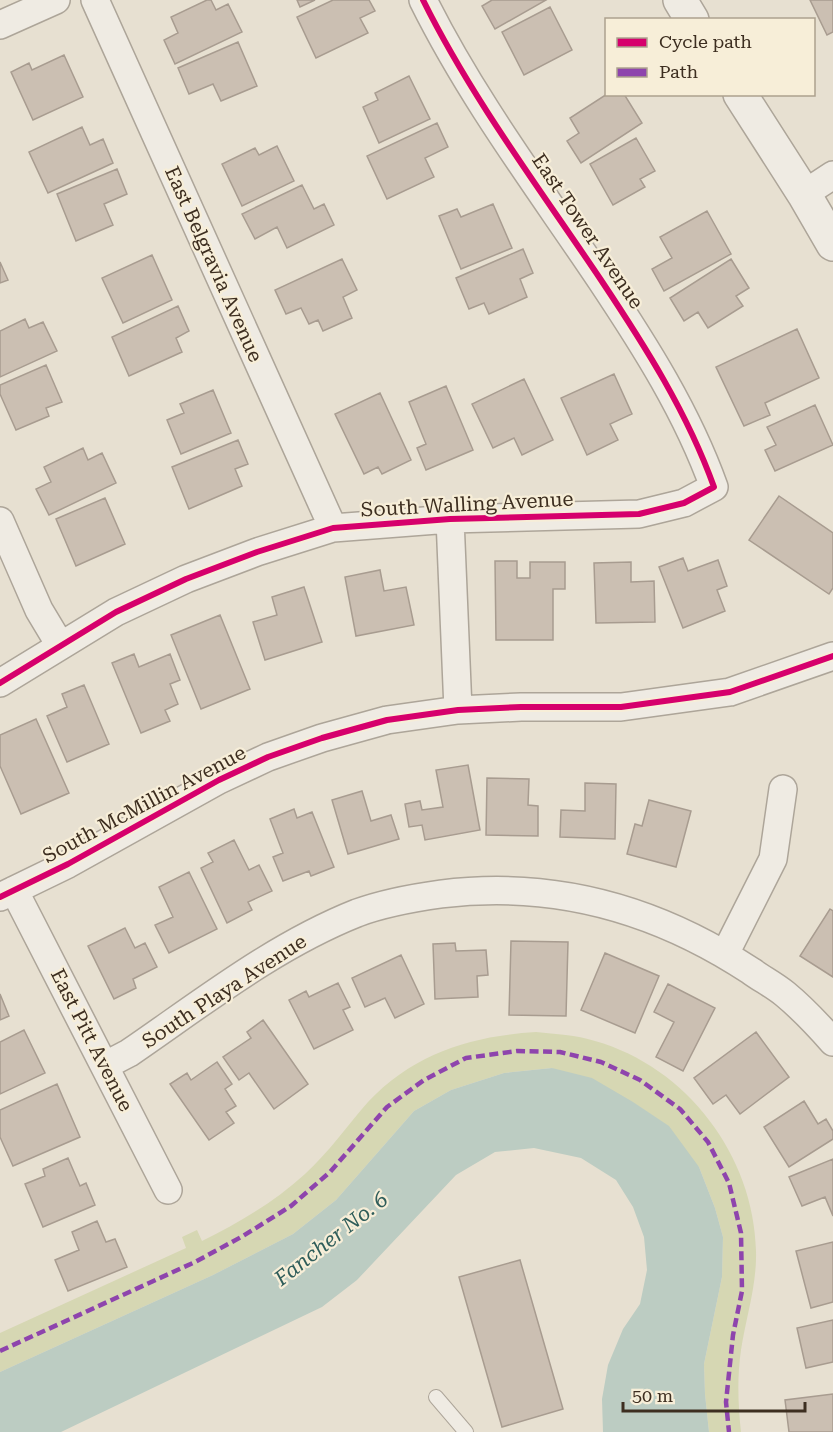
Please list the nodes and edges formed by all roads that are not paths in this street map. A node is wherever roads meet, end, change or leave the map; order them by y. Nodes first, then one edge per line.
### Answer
1 (56, 0) edge
2 (95, 0) edge
3 (423, 0) edge
4 (680, 0) edge
5 (691, 18) edge
6 (0, 25) edge
7 (741, 96) edge
8 (833, 175) edge
9 (804, 194) junction
10 (833, 244) edge
11 (714, 487) joint
12 (450, 519) junction
13 (0, 521) edge
14 (333, 528) junction
15 (60, 645) junction
16 (833, 656) edge
17 (0, 683) edge
18 (458, 710) junction
19 (783, 789) dead end
20 (7, 893) edge
21 (725, 954) junction
22 (833, 1042) edge
23 (106, 1065) junction
24 (168, 1190) dead end
25 (436, 1397) dead end
26 (466, 1432) edge

1 - 6 street
2 - 14 street, East Belgravia Avenue
3 - 11 street, East Tower Avenue
4 - 5 street
7 - 9 street
8 - 9 street
9 - 10 street
11 - 12 street, South Walling Avenue
12 - 14 street, South Walling Avenue
12 - 18 street
13 - 15 street
14 - 15 street, South Walling Avenue
15 - 17 street, South Walling Avenue
16 - 18 street, South McMillin Avenue
18 - 20 street, South McMillin Avenue
19 - 21 street
20 - 23 street, East Pitt Avenue
21 - 22 street, South Playa Avenue
21 - 23 street, South Playa Avenue
23 - 24 street, East Pitt Avenue
25 - 26 lane

